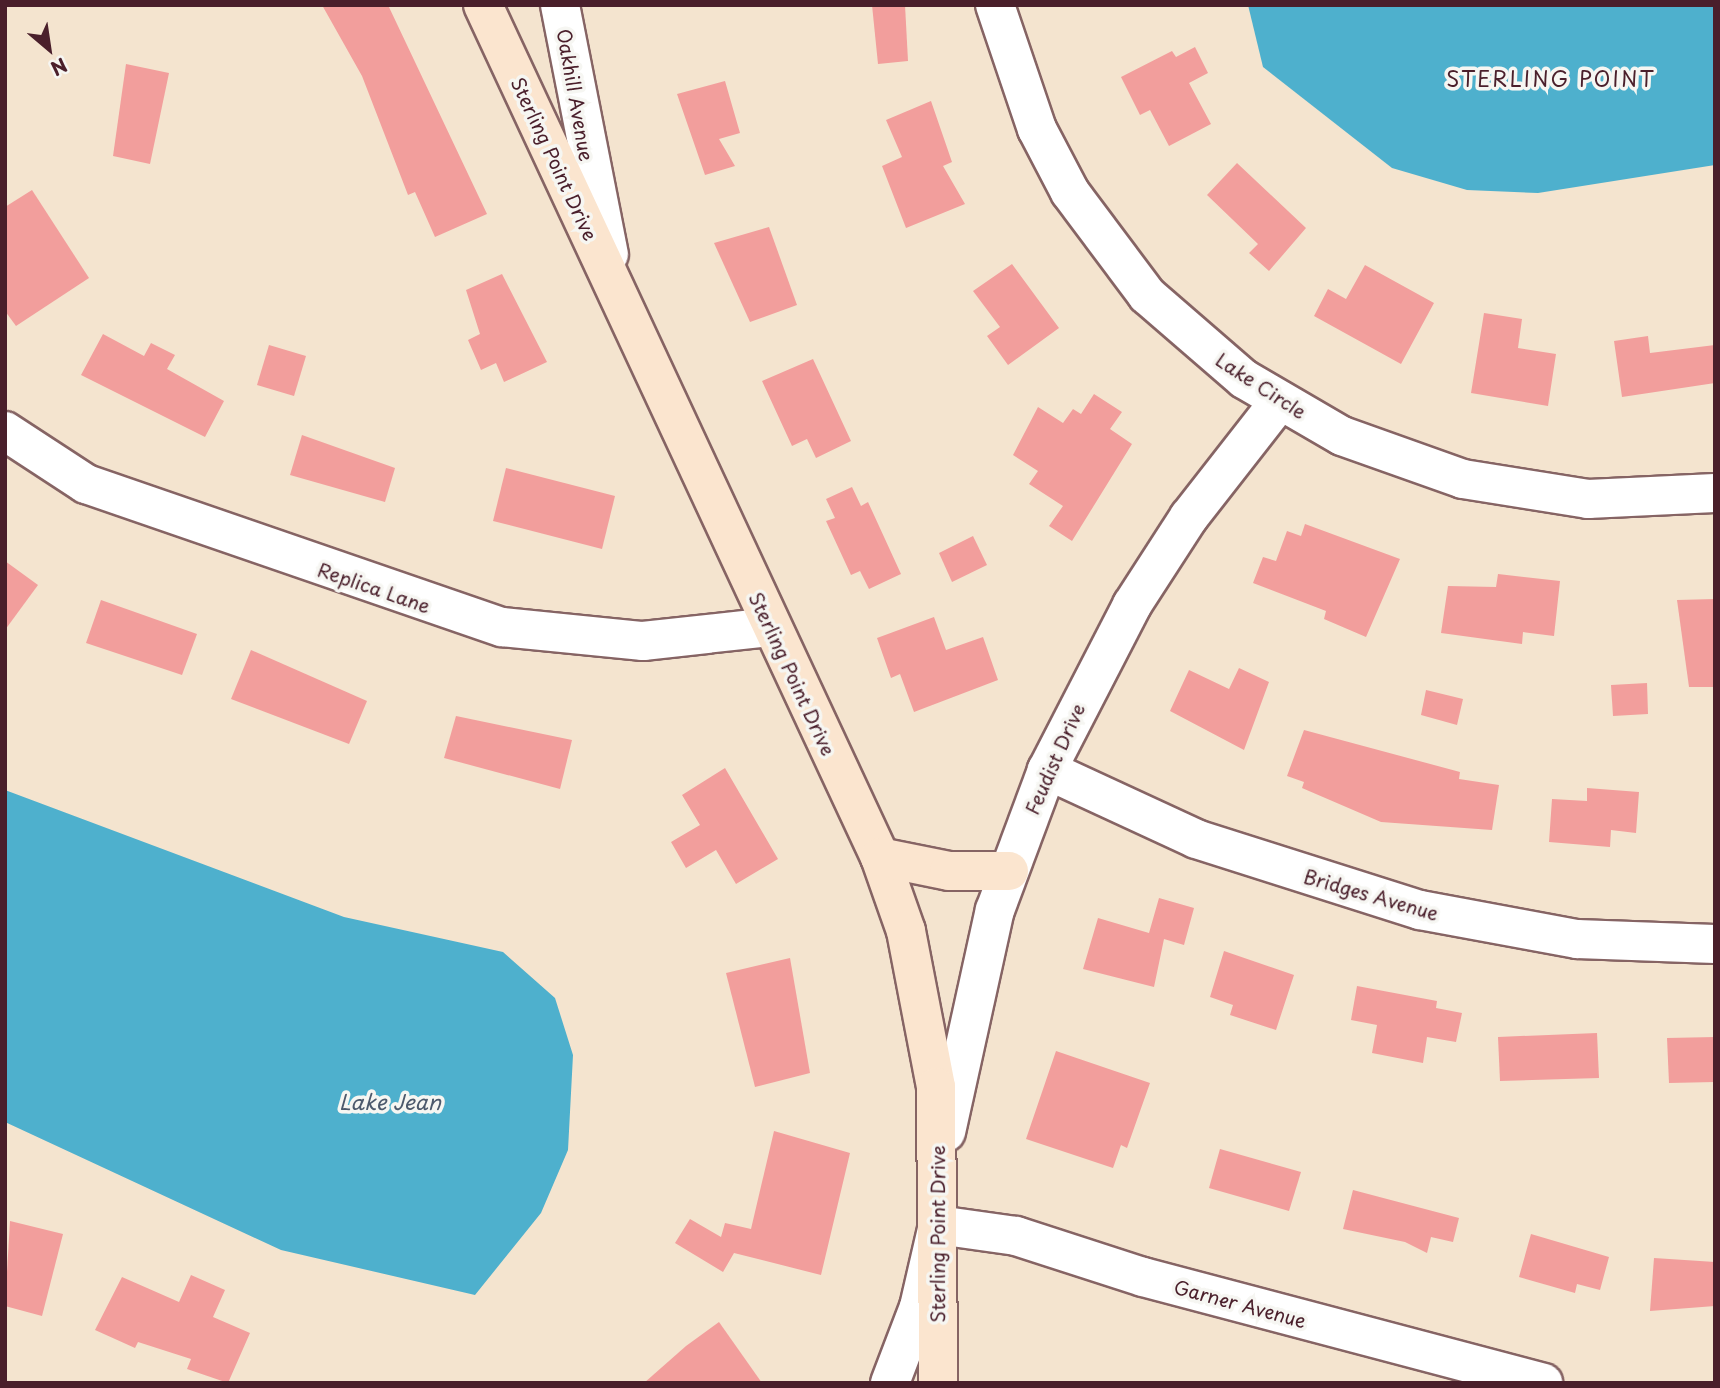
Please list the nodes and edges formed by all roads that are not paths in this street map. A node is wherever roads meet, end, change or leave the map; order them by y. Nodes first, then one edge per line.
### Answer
1 (483, 5) edge
2 (560, 5) edge
3 (995, 5) edge
4 (622, 307) junction
5 (1279, 402) junction
6 (5, 431) edge
7 (1715, 493) edge
8 (769, 627) junction
9 (1047, 770) junction
10 (880, 857) junction
11 (1009, 871) junction
12 (1715, 944) edge
13 (940, 1165) junction
14 (938, 1224) junction
15 (890, 1383) edge
16 (939, 1383) edge
17 (1543, 1383) edge

1 - 4 street, Sterling Point Drive
2 - 4 street, Oakhill Avenue
3 - 5 street, Lake Circle
4 - 8 street, Sterling Point Drive
5 - 7 street, Lake Circle
5 - 9 street, Feudist Drive
6 - 8 street, Replica Lane
8 - 10 street, Sterling Point Drive
9 - 11 street, Feudist Drive
9 - 12 street, Bridges Avenue
10 - 11 street
10 - 13 street, Sterling Point Drive
11 - 13 street, Feudist Drive
13 - 14 street, Sterling Point Drive
14 - 15 street
14 - 16 street, Sterling Point Drive
14 - 17 street, Garner Avenue

